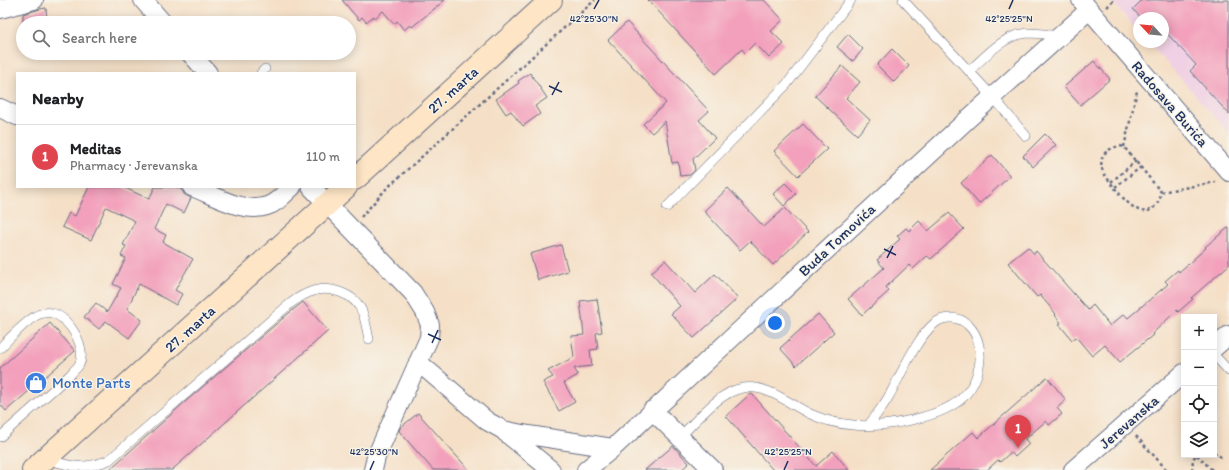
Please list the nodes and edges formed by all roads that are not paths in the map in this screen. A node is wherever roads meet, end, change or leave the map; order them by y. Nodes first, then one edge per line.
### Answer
1 (34, 0) edge
2 (143, 0) edge
3 (551, 0) edge
4 (850, 0) edge
5 (903, 0) edge
6 (1085, 5) edge
7 (0, 10) edge
8 (157, 16) edge
9 (1060, 36) junction
10 (196, 60) edge
11 (969, 71) junction
12 (207, 72) edge
13 (993, 97) junction
14 (0, 108) edge
15 (16, 116) edge
16 (1026, 136) dead end
17 (1226, 176) edge
18 (356, 178) edge
19 (195, 188) edge
20 (291, 188) edge
21 (312, 188) edge
22 (345, 188) edge
23 (327, 205) junction
24 (667, 207) dead end
25 (1229, 334) edge
26 (369, 339) dead end
27 (1217, 345) edge
28 (0, 348) edge
29 (1217, 358) edge
30 (418, 362) junction
31 (1229, 371) edge
32 (1181, 377) edge
33 (652, 410) junction
34 (868, 426) junction
35 (503, 430) junction
36 (0, 437) edge
37 (680, 437) junction
38 (612, 448) junction
39 (39, 464) edge
40 (373, 470) edge
41 (551, 470) edge
42 (586, 470) edge
43 (713, 470) edge
44 (1074, 470) edge

1 - 7 street
2 - 8 street
3 - 18 street, 27. marta
4 - 24 lane
5 - 11 lane
6 - 9 street, Buda Tomovića
6 - 17 street, Radosava Burića
9 - 11 lane
9 - 13 street, Buda Tomovića
10 - 12 street
11 - 13 lane
13 - 16 lane
13 - 33 street, Buda Tomovića
14 - 15 street
19 - 20 street
21 - 23 street
22 - 23 street, 27. marta
23 - 30 street
23 - 39 street, 27. marta
25 - 27 street
26 - 39 lane
28 - 36 lane
29 - 31 lane
30 - 35 street
30 - 40 street
32 - 44 street, Jerevanska
33 - 37 street
33 - 38 street, Buda Tomovića
34 - 34 lane
34 - 37 lane
35 - 38 street
35 - 41 street
37 - 43 street
38 - 42 street, Buda Tomovića

